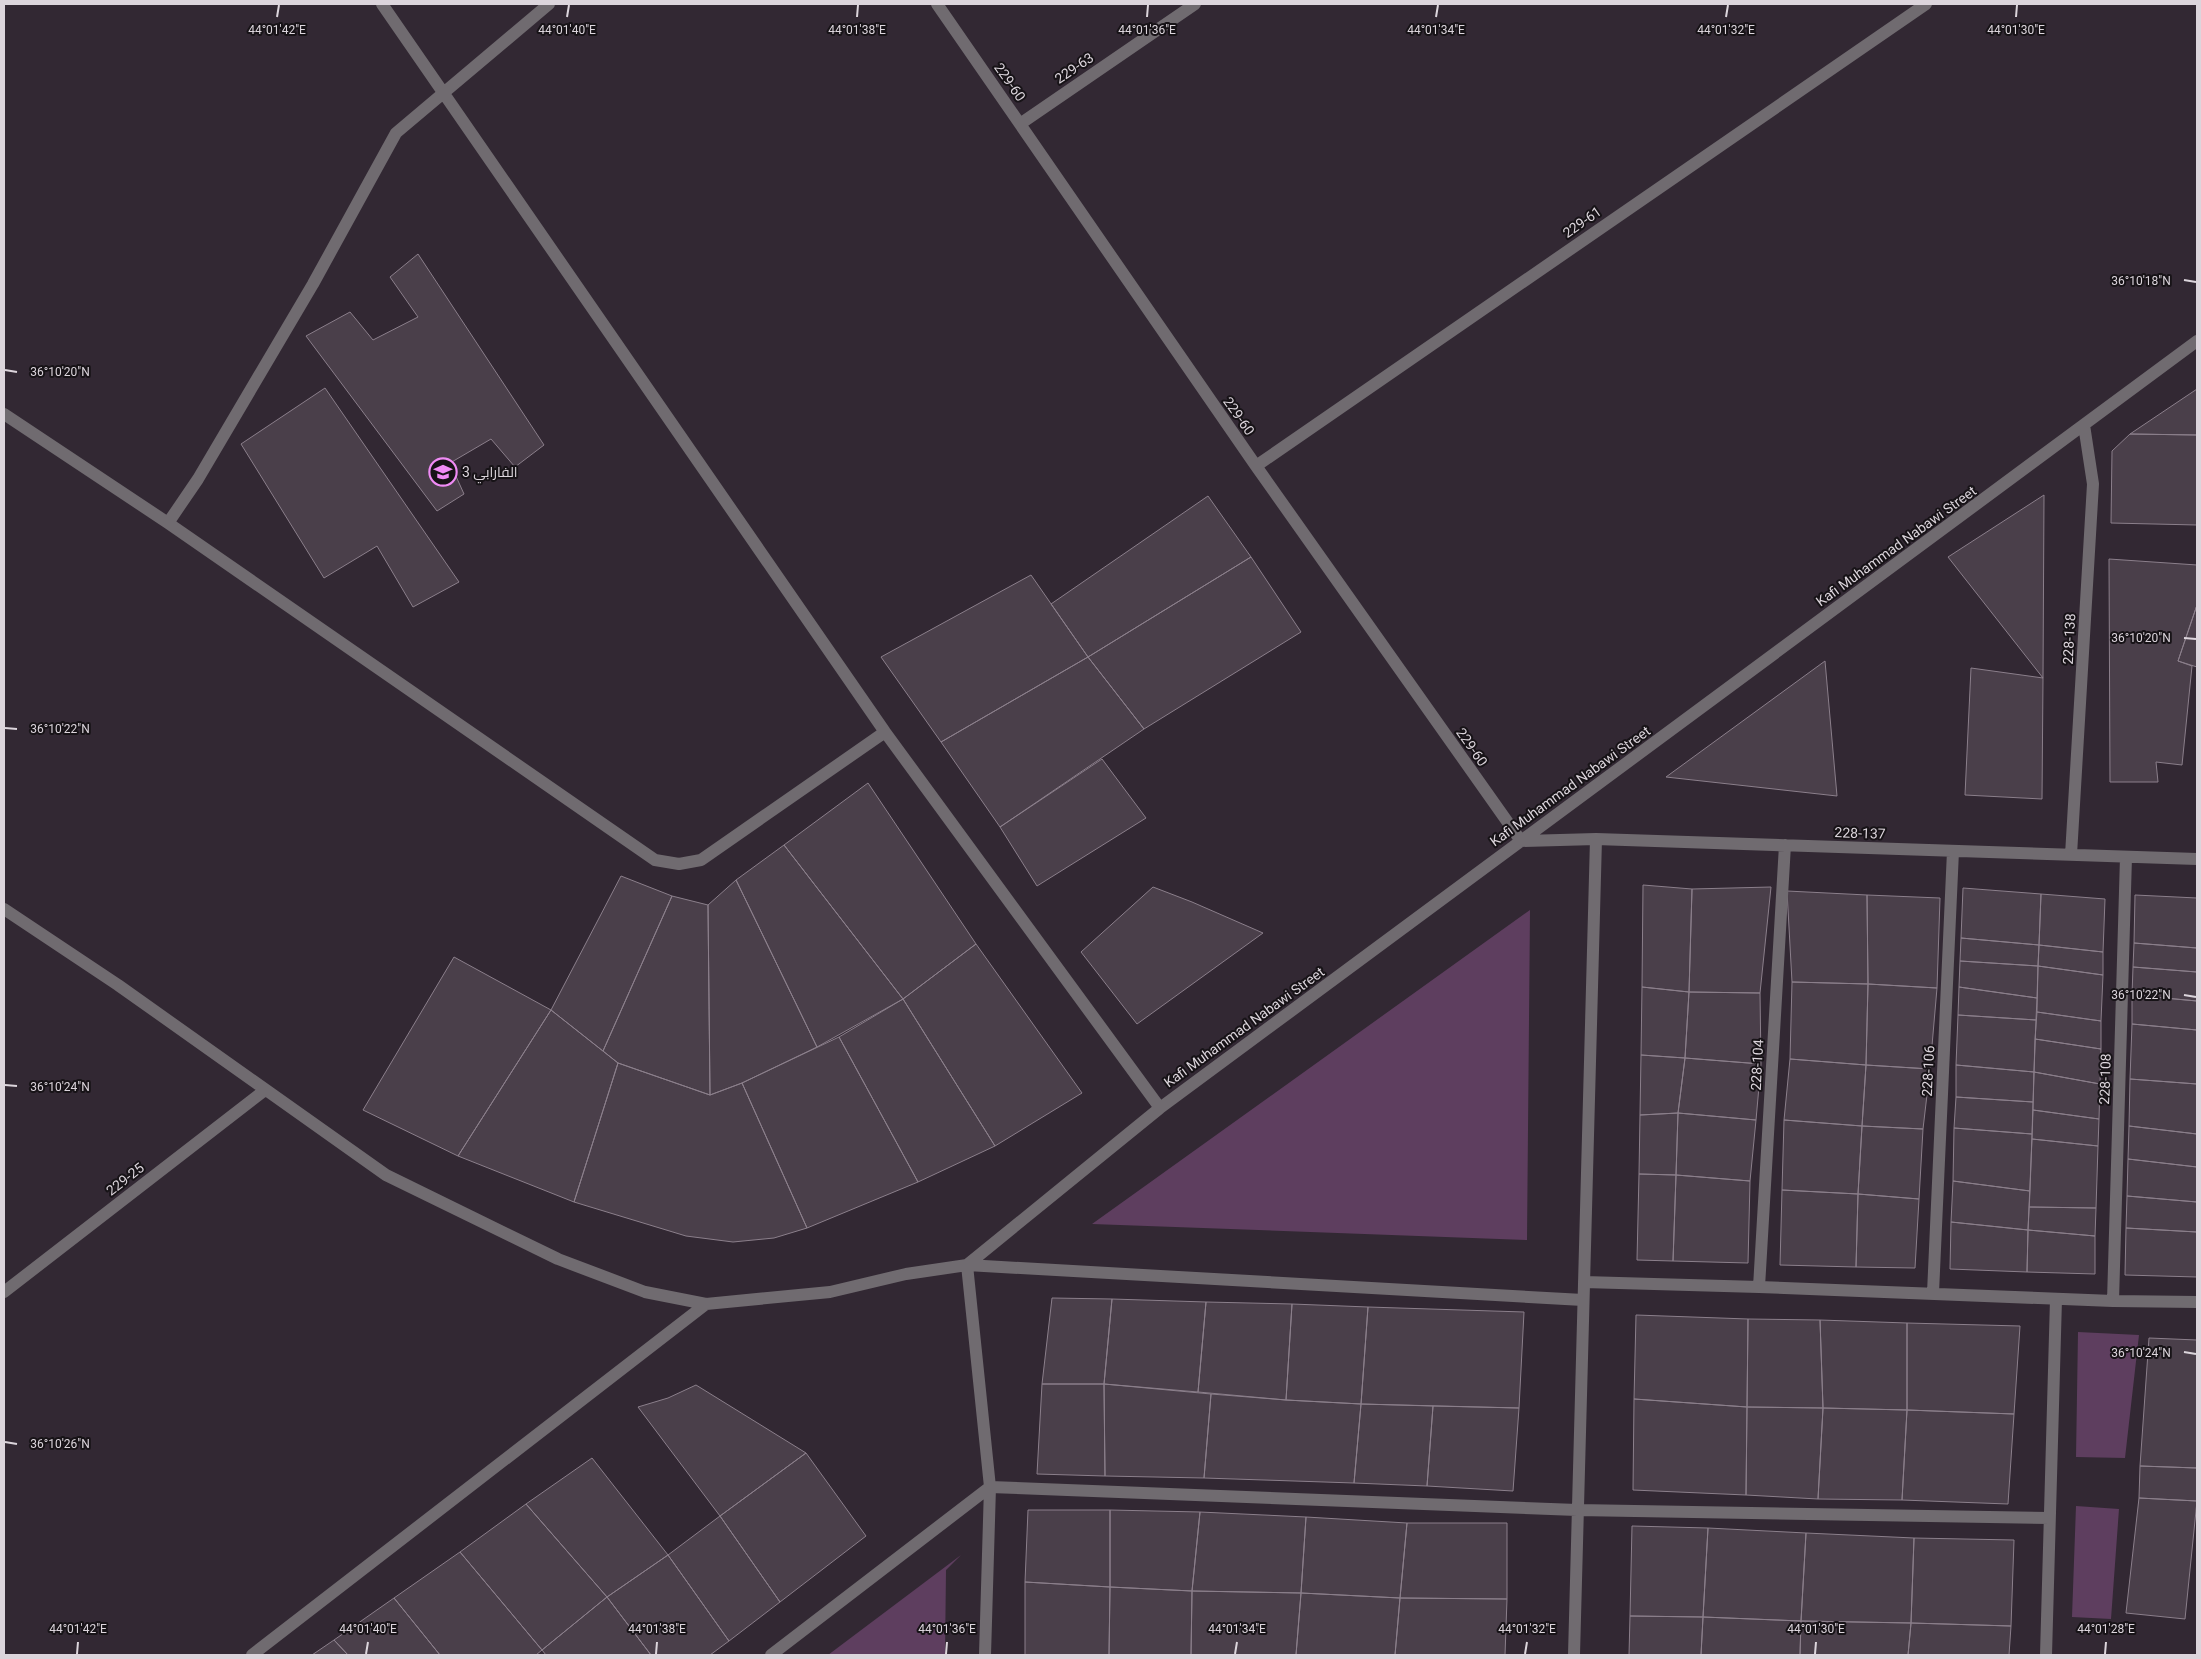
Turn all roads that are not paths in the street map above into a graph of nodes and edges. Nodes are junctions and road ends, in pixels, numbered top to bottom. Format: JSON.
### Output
{"nodes":[{"id":1,"x":382,"y":4,"type":"edge"},
{"id":2,"x":549,"y":4,"type":"edge"},
{"id":3,"x":938,"y":4,"type":"edge"},
{"id":4,"x":1195,"y":4,"type":"edge"},
{"id":5,"x":1926,"y":4,"type":"edge"},
{"id":6,"x":443,"y":92,"type":"junction"},
{"id":7,"x":1020,"y":124,"type":"junction"},
{"id":8,"x":2197,"y":341,"type":"edge"},
{"id":9,"x":4,"y":414,"type":"edge"},
{"id":10,"x":2084,"y":425,"type":"junction"},
{"id":11,"x":1256,"y":466,"type":"junction"},
{"id":12,"x":168,"y":523,"type":"junction"},
{"id":13,"x":885,"y":732,"type":"junction"},
{"id":14,"x":1596,"y":840,"type":"junction"},
{"id":15,"x":1521,"y":841,"type":"junction"},
{"id":16,"x":1785,"y":845,"type":"junction"},
{"id":17,"x":1952,"y":851,"type":"junction"},
{"id":18,"x":2072,"y":855,"type":"junction"},
{"id":19,"x":2126,"y":857,"type":"junction"},
{"id":20,"x":2197,"y":859,"type":"edge"},
{"id":21,"x":4,"y":909,"type":"edge"},
{"id":22,"x":265,"y":1090,"type":"junction"},
{"id":23,"x":1160,"y":1108,"type":"junction"},
{"id":24,"x":967,"y":1265,"type":"junction"},
{"id":25,"x":1584,"y":1282,"type":"junction"},
{"id":26,"x":1759,"y":1287,"type":"junction"},
{"id":27,"x":4,"y":1292,"type":"edge"},
{"id":28,"x":1933,"y":1293,"type":"junction"},
{"id":29,"x":2056,"y":1299,"type":"junction"},
{"id":30,"x":1583,"y":1300,"type":"junction"},
{"id":31,"x":2113,"y":1301,"type":"junction"},
{"id":32,"x":2197,"y":1302,"type":"edge"},
{"id":33,"x":706,"y":1304,"type":"junction"},
{"id":34,"x":990,"y":1487,"type":"junction"},
{"id":35,"x":1578,"y":1510,"type":"junction"},
{"id":36,"x":2049,"y":1518,"type":"junction"},
{"id":37,"x":252,"y":1655,"type":"edge"},
{"id":38,"x":771,"y":1655,"type":"edge"},
{"id":39,"x":985,"y":1655,"type":"edge"},
{"id":40,"x":1574,"y":1655,"type":"edge"},
{"id":41,"x":2046,"y":1655,"type":"edge"}],
"edges":[{"from":1,"to":6,"type":"street"},
{"from":2,"to":6,"type":"street"},
{"from":3,"to":7,"type":"street","name":"229-60"},
{"from":4,"to":7,"type":"street","name":"229-63"},
{"from":5,"to":11,"type":"street","name":"229-61"},
{"from":6,"to":12,"type":"street"},
{"from":6,"to":13,"type":"street"},
{"from":7,"to":11,"type":"street","name":"229-60"},
{"from":8,"to":10,"type":"street","name":"Kafi Muhammad Nabawi Street"},
{"from":9,"to":12,"type":"street"},
{"from":10,"to":15,"type":"street","name":"Kafi Muhammad Nabawi Street"},
{"from":10,"to":18,"type":"street","name":"228-138"},
{"from":11,"to":15,"type":"street","name":"229-60"},
{"from":12,"to":13,"type":"street"},
{"from":13,"to":23,"type":"street"},
{"from":14,"to":15,"type":"street","name":"228-137"},
{"from":14,"to":16,"type":"street","name":"228-137"},
{"from":14,"to":25,"type":"street"},
{"from":15,"to":23,"type":"street","name":"Kafi Muhammad Nabawi Street"},
{"from":16,"to":17,"type":"street","name":"228-137"},
{"from":16,"to":26,"type":"street","name":"228-104"},
{"from":17,"to":18,"type":"street","name":"228-137"},
{"from":17,"to":28,"type":"street","name":"228-106"},
{"from":18,"to":19,"type":"street","name":"228-137"},
{"from":19,"to":20,"type":"street","name":"228-137"},
{"from":19,"to":31,"type":"street","name":"228-108"},
{"from":21,"to":22,"type":"street"},
{"from":22,"to":27,"type":"street","name":"229-25"},
{"from":22,"to":33,"type":"street"},
{"from":23,"to":24,"type":"street","name":"Kafi Muhammad Nabawi Street"},
{"from":24,"to":30,"type":"street"},
{"from":24,"to":33,"type":"street"},
{"from":24,"to":34,"type":"street"},
{"from":25,"to":26,"type":"street"},
{"from":25,"to":30,"type":"street"},
{"from":26,"to":28,"type":"street"},
{"from":28,"to":29,"type":"street"},
{"from":29,"to":31,"type":"street"},
{"from":29,"to":36,"type":"street"},
{"from":30,"to":35,"type":"street"},
{"from":31,"to":32,"type":"street"},
{"from":33,"to":37,"type":"street"},
{"from":34,"to":35,"type":"street"},
{"from":34,"to":38,"type":"street"},
{"from":34,"to":39,"type":"street"},
{"from":35,"to":36,"type":"street"},
{"from":35,"to":40,"type":"street"},
{"from":36,"to":41,"type":"street"}]}
